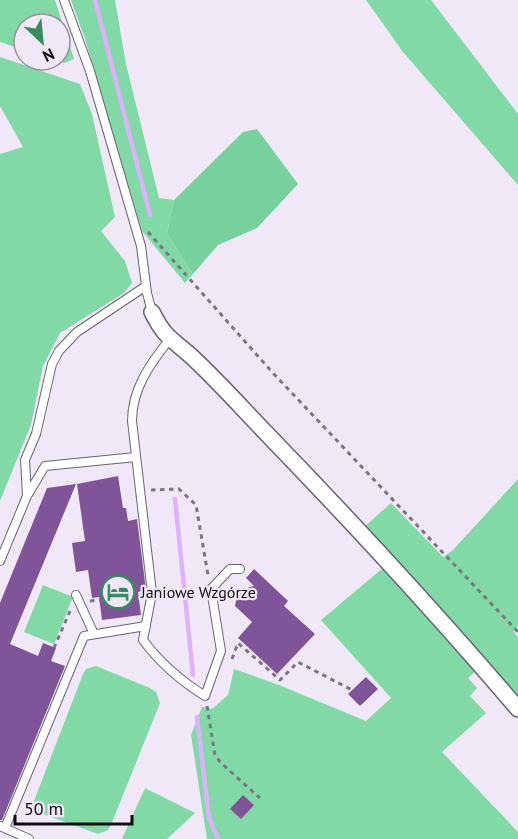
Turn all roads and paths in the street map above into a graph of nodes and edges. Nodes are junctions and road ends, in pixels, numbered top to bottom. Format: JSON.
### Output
{"nodes":[{"id":1,"x":64,"y":0,"type":"edge"},
{"id":2,"x":134,"y":222,"type":"junction"},
{"id":3,"x":146,"y":286,"type":"junction"},
{"id":4,"x":152,"y":312,"type":"joint"},
{"id":5,"x":169,"y":340,"type":"junction"},
{"id":6,"x":136,"y":457,"type":"junction"},
{"id":7,"x":140,"y":491,"type":"junction"},
{"id":8,"x":27,"y":496,"type":"junction"},
{"id":9,"x":0,"y":561,"type":"edge"},
{"id":10,"x":240,"y":569,"type":"dead end"},
{"id":11,"x":211,"y":590,"type":"junction"},
{"id":12,"x":76,"y":595,"type":"dead end"},
{"id":13,"x":146,"y":626,"type":"junction"},
{"id":14,"x":518,"y":632,"type":"edge"},
{"id":15,"x":94,"y":634,"type":"junction"},
{"id":16,"x":289,"y":662,"type":"dead end"},
{"id":17,"x":231,"y":663,"type":"dead end"},
{"id":18,"x":293,"y":667,"type":"junction"},
{"id":19,"x":352,"y":690,"type":"dead end"},
{"id":20,"x":205,"y":696,"type":"junction"},
{"id":21,"x":518,"y":709,"type":"edge"},
{"id":22,"x":260,"y":798,"type":"dead end"},
{"id":23,"x":3,"y":827,"type":"edge"},
{"id":24,"x":29,"y":839,"type":"edge"}],
"edges":[{"from":1,"to":2,"type":"lane"},
{"from":2,"to":3,"type":"lane"},
{"from":2,"to":14,"type":"path"},
{"from":3,"to":4,"type":"lane"},
{"from":3,"to":8,"type":"lane"},
{"from":4,"to":5,"type":"street"},
{"from":5,"to":6,"type":"lane"},
{"from":5,"to":21,"type":"street"},
{"from":6,"to":7,"type":"lane"},
{"from":6,"to":8,"type":"lane"},
{"from":7,"to":11,"type":"path"},
{"from":7,"to":13,"type":"lane"},
{"from":8,"to":9,"type":"lane"},
{"from":10,"to":11,"type":"lane"},
{"from":11,"to":20,"type":"lane"},
{"from":12,"to":15,"type":"lane"},
{"from":13,"to":15,"type":"lane"},
{"from":13,"to":20,"type":"lane"},
{"from":15,"to":23,"type":"lane"},
{"from":16,"to":18,"type":"path"},
{"from":17,"to":18,"type":"path"},
{"from":18,"to":19,"type":"path"},
{"from":20,"to":22,"type":"path"},
{"from":23,"to":24,"type":"lane"}]}
